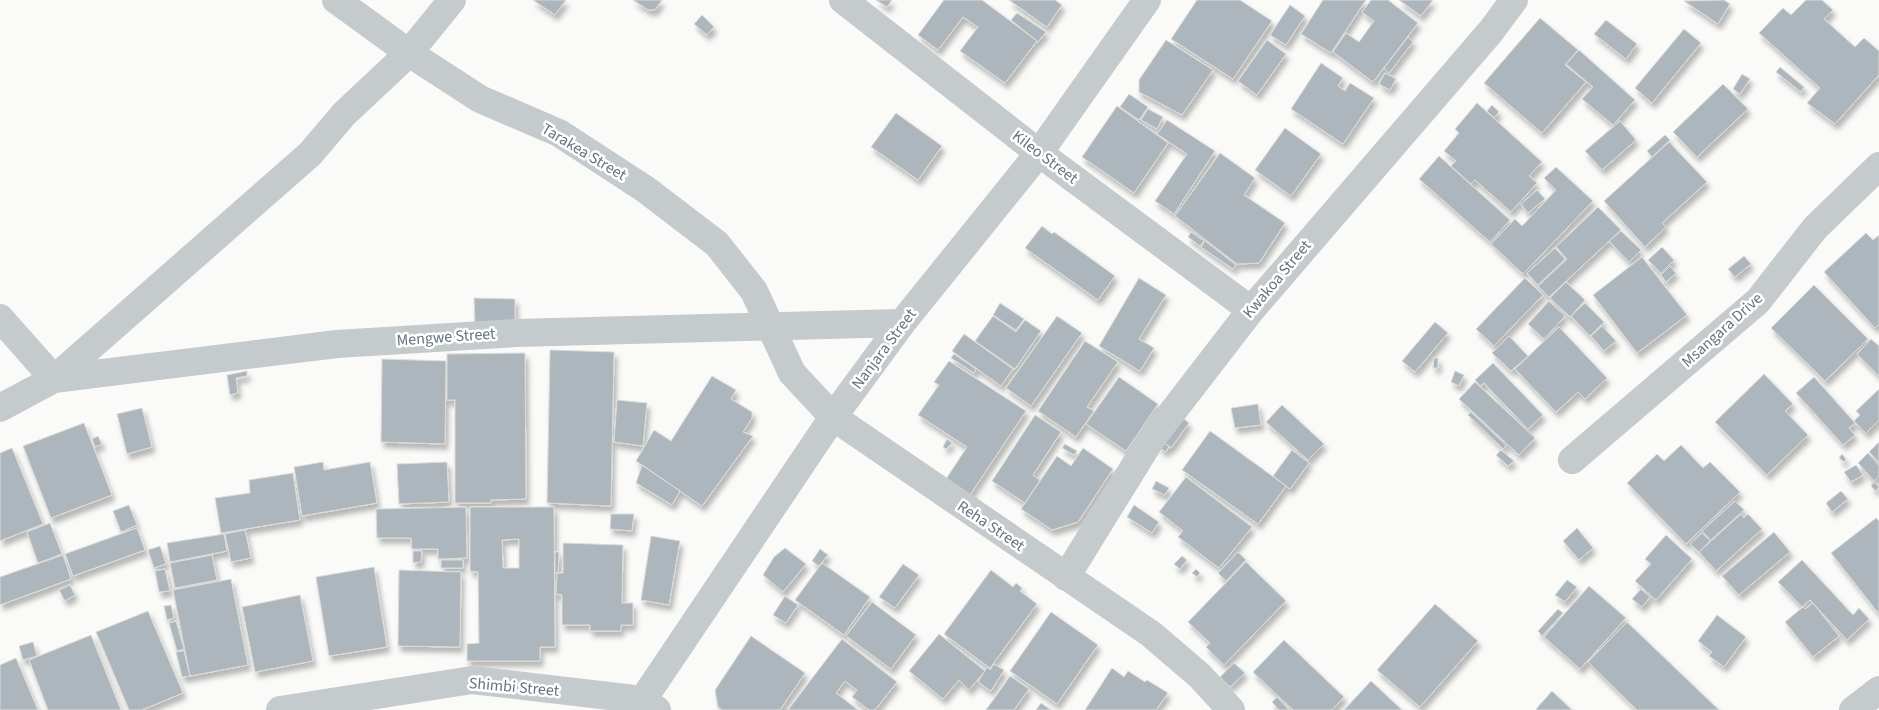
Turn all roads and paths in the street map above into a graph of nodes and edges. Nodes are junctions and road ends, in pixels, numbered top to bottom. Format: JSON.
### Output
{"nodes":[{"id":1,"x":336,"y":0,"type":"edge"},
{"id":2,"x":452,"y":0,"type":"edge"},
{"id":3,"x":843,"y":0,"type":"edge"},
{"id":4,"x":1147,"y":0,"type":"edge"},
{"id":5,"x":1514,"y":0,"type":"edge"},
{"id":6,"x":409,"y":53,"type":"junction"},
{"id":7,"x":1039,"y":153,"type":"junction"},
{"id":8,"x":1879,"y":166,"type":"edge"},
{"id":9,"x":1250,"y":310,"type":"junction"},
{"id":10,"x":0,"y":318,"type":"edge"},
{"id":11,"x":902,"y":323,"type":"junction"},
{"id":12,"x":771,"y":326,"type":"junction"},
{"id":13,"x":54,"y":380,"type":"junction"},
{"id":14,"x":0,"y":408,"type":"edge"},
{"id":15,"x":833,"y":417,"type":"junction"},
{"id":16,"x":1572,"y":460,"type":"dead end"},
{"id":17,"x":1066,"y":577,"type":"junction"},
{"id":18,"x":1879,"y":690,"type":"edge"},
{"id":19,"x":646,"y":707,"type":"edge"},
{"id":20,"x":280,"y":710,"type":"edge"},
{"id":21,"x":1231,"y":710,"type":"edge"},
{"id":22,"x":1853,"y":710,"type":"edge"}],
"edges":[{"from":1,"to":6,"type":"street","name":"Tarakea Street"},
{"from":2,"to":6,"type":"street"},
{"from":3,"to":7,"type":"street","name":"Kileo Street"},
{"from":4,"to":7,"type":"street","name":"Nanjara Street"},
{"from":5,"to":9,"type":"street","name":"Kwakoa Street"},
{"from":6,"to":12,"type":"street","name":"Tarakea Street"},
{"from":6,"to":13,"type":"street"},
{"from":7,"to":9,"type":"street","name":"Kileo Street"},
{"from":7,"to":11,"type":"street","name":"Nanjara Street"},
{"from":8,"to":16,"type":"street","name":"Msangara Drive"},
{"from":9,"to":17,"type":"street","name":"Kwakoa Street"},
{"from":10,"to":13,"type":"street"},
{"from":11,"to":12,"type":"street","name":"Mengwe Street"},
{"from":11,"to":15,"type":"street","name":"Nanjara Street"},
{"from":12,"to":13,"type":"street","name":"Mengwe Street"},
{"from":12,"to":15,"type":"street","name":"Reha Street"},
{"from":13,"to":14,"type":"street","name":"Mengwe Street"},
{"from":15,"to":17,"type":"street","name":"Reha Street"},
{"from":15,"to":19,"type":"street","name":"Nanjara Street"},
{"from":17,"to":21,"type":"street","name":"Reha Street"},
{"from":18,"to":22,"type":"street"},
{"from":19,"to":20,"type":"street","name":"Shimbi Street"}]}
